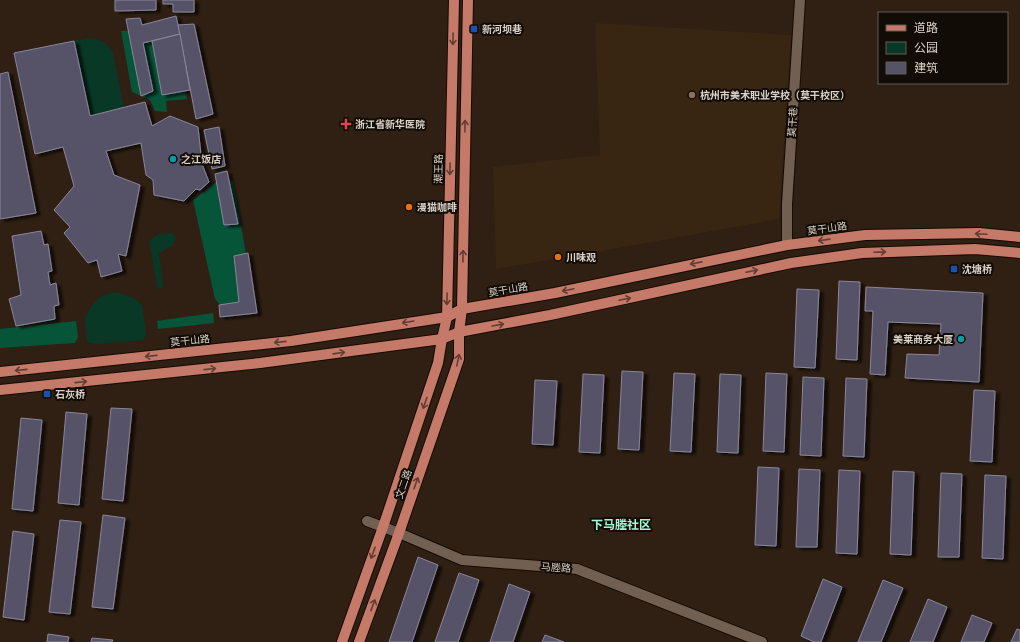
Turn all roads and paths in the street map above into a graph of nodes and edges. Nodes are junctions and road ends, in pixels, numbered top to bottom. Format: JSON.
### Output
{"nodes":[{"id":1,"x":454,"y":0,"type":"edge"},
{"id":2,"x":468,"y":0,"type":"edge"},
{"id":3,"x":800,"y":0,"type":"edge"},
{"id":4,"x":1020,"y":237,"type":"edge"},
{"id":5,"x":787,"y":245,"type":"junction"},
{"id":6,"x":1020,"y":253,"type":"edge"},
{"id":7,"x":462,"y":309,"type":"junction"},
{"id":8,"x":447,"y":317,"type":"junction"},
{"id":9,"x":459,"y":332,"type":"junction"},
{"id":10,"x":442,"y":339,"type":"junction"},
{"id":11,"x":0,"y":372,"type":"edge"},
{"id":12,"x":0,"y":390,"type":"edge"},
{"id":13,"x":367,"y":521,"type":"dead end"},
{"id":14,"x":383,"y":527,"type":"junction"},
{"id":15,"x":399,"y":533,"type":"junction"},
{"id":16,"x":342,"y":642,"type":"edge"},
{"id":17,"x":359,"y":642,"type":"edge"},
{"id":18,"x":762,"y":642,"type":"edge"}],
"edges":[{"from":1,"to":8,"type":"main road","name":"潮王路","one_way":true},
{"from":7,"to":2,"type":"main road","one_way":true},
{"from":3,"to":5,"type":"street","name":"莫干巷"},
{"from":4,"to":5,"type":"main road","name":"莫干山路","one_way":true},
{"from":5,"to":7,"type":"main road","name":"莫干山路","one_way":true},
{"from":9,"to":6,"type":"main road","one_way":true},
{"from":7,"to":8,"type":"main road","name":"莫干山路"},
{"from":7,"to":9,"type":"main road"},
{"from":8,"to":10,"type":"main road","name":"潮王路"},
{"from":8,"to":11,"type":"main road","name":"莫干山路","one_way":true},
{"from":9,"to":10,"type":"main road"},
{"from":15,"to":9,"type":"main road","name":"文二路","one_way":true},
{"from":12,"to":10,"type":"main road","one_way":true},
{"from":10,"to":14,"type":"main road","name":"文二路","one_way":true},
{"from":13,"to":14,"type":"street","name":"马塍路"},
{"from":14,"to":15,"type":"street","name":"马塍路"},
{"from":14,"to":16,"type":"main road","name":"文二路","one_way":true},
{"from":17,"to":15,"type":"main road","name":"文二路","one_way":true},
{"from":15,"to":18,"type":"street","name":"马塍路"}]}
